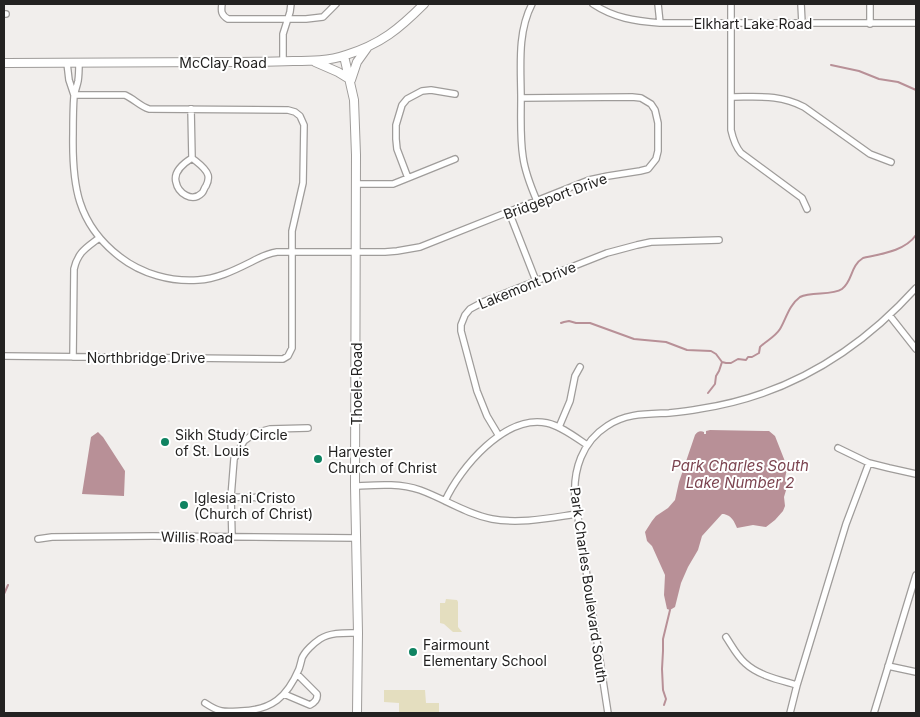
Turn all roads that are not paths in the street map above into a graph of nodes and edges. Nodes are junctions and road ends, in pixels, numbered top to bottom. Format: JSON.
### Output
{"nodes":[{"id":1,"x":222,"y":4,"type":"edge"},
{"id":2,"x":291,"y":4,"type":"edge"},
{"id":3,"x":336,"y":4,"type":"edge"},
{"id":4,"x":424,"y":4,"type":"edge"},
{"id":5,"x":532,"y":4,"type":"edge"},
{"id":6,"x":593,"y":4,"type":"edge"},
{"id":7,"x":658,"y":4,"type":"edge"},
{"id":8,"x":731,"y":4,"type":"edge"},
{"id":9,"x":801,"y":4,"type":"edge"},
{"id":10,"x":870,"y":4,"type":"edge"},
{"id":11,"x":288,"y":18,"type":"junction"},
{"id":12,"x":660,"y":23,"type":"junction"},
{"id":13,"x":731,"y":23,"type":"junction"},
{"id":14,"x":802,"y":23,"type":"junction"},
{"id":15,"x":916,"y":23,"type":"edge"},
{"id":16,"x":870,"y":24,"type":"junction"},
{"id":17,"x":366,"y":48,"type":"junction"},
{"id":18,"x":344,"y":56,"type":"junction"},
{"id":19,"x":313,"y":61,"type":"junction"},
{"id":20,"x":67,"y":62,"type":"junction"},
{"id":21,"x":79,"y":62,"type":"junction"},
{"id":22,"x":283,"y":62,"type":"junction"},
{"id":23,"x":4,"y":63,"type":"edge"},
{"id":24,"x":351,"y":80,"type":"junction"},
{"id":25,"x":454,"y":94,"type":"dead end"},
{"id":26,"x":74,"y":95,"type":"junction"},
{"id":27,"x":731,"y":97,"type":"junction"},
{"id":28,"x":521,"y":98,"type":"junction"},
{"id":29,"x":191,"y":109,"type":"junction"},
{"id":30,"x":192,"y":158,"type":"junction"},
{"id":31,"x":454,"y":159,"type":"dead end"},
{"id":32,"x":891,"y":162,"type":"dead end"},
{"id":33,"x":408,"y":178,"type":"junction"},
{"id":34,"x":356,"y":184,"type":"junction"},
{"id":35,"x":537,"y":201,"type":"junction"},
{"id":36,"x":808,"y":209,"type":"dead end"},
{"id":37,"x":509,"y":212,"type":"junction"},
{"id":38,"x":99,"y":238,"type":"junction"},
{"id":39,"x":719,"y":240,"type":"dead end"},
{"id":40,"x":356,"y":252,"type":"junction"},
{"id":41,"x":292,"y":253,"type":"junction"},
{"id":42,"x":536,"y":281,"type":"junction"},
{"id":43,"x":916,"y":288,"type":"edge"},
{"id":44,"x":890,"y":316,"type":"junction"},
{"id":45,"x":916,"y":348,"type":"edge"},
{"id":46,"x":4,"y":356,"type":"edge"},
{"id":47,"x":73,"y":357,"type":"junction"},
{"id":48,"x":580,"y":367,"type":"dead end"},
{"id":49,"x":559,"y":427,"type":"junction"},
{"id":50,"x":308,"y":428,"type":"dead end"},
{"id":51,"x":237,"y":432,"type":"dead end"},
{"id":52,"x":499,"y":436,"type":"junction"},
{"id":53,"x":244,"y":441,"type":"junction"},
{"id":54,"x":587,"y":445,"type":"junction"},
{"id":55,"x":838,"y":448,"type":"dead end"},
{"id":56,"x":869,"y":463,"type":"junction"},
{"id":57,"x":916,"y":474,"type":"edge"},
{"id":58,"x":355,"y":486,"type":"junction"},
{"id":59,"x":231,"y":496,"type":"junction"},
{"id":60,"x":274,"y":498,"type":"dead end"},
{"id":61,"x":445,"y":501,"type":"junction"},
{"id":62,"x":577,"y":514,"type":"junction"},
{"id":63,"x":232,"y":537,"type":"junction"},
{"id":64,"x":356,"y":538,"type":"junction"},
{"id":65,"x":38,"y":539,"type":"dead end"},
{"id":66,"x":916,"y":575,"type":"edge"},
{"id":67,"x":358,"y":633,"type":"junction"},
{"id":68,"x":726,"y":637,"type":"dead end"},
{"id":69,"x":888,"y":666,"type":"junction"},
{"id":70,"x":916,"y":672,"type":"edge"},
{"id":71,"x":297,"y":674,"type":"junction"},
{"id":72,"x":797,"y":685,"type":"junction"},
{"id":73,"x":284,"y":694,"type":"junction"},
{"id":74,"x":205,"y":703,"type":"dead end"},
{"id":75,"x":357,"y":713,"type":"edge"},
{"id":76,"x":608,"y":713,"type":"edge"},
{"id":77,"x":790,"y":713,"type":"edge"},
{"id":78,"x":874,"y":713,"type":"edge"}],
"edges":[{"from":1,"to":11,"type":"street"},
{"from":2,"to":11,"type":"street"},
{"from":3,"to":11,"type":"street"},
{"from":4,"to":17,"type":"main road","name":"McClay Road"},
{"from":5,"to":28,"type":"street"},
{"from":6,"to":12,"type":"street","name":"Elkhart Lake Road"},
{"from":7,"to":12,"type":"street"},
{"from":8,"to":13,"type":"street"},
{"from":9,"to":14,"type":"street"},
{"from":10,"to":16,"type":"street"},
{"from":11,"to":22,"type":"street"},
{"from":12,"to":13,"type":"street","name":"Elkhart Lake Road"},
{"from":13,"to":14,"type":"street","name":"Elkhart Lake Road"},
{"from":13,"to":27,"type":"street"},
{"from":14,"to":16,"type":"street","name":"Elkhart Lake Road"},
{"from":15,"to":16,"type":"street","name":"Elkhart Lake Road"},
{"from":17,"to":18,"type":"main road","name":"McClay Road"},
{"from":17,"to":24,"type":"main road"},
{"from":18,"to":19,"type":"main road","name":"McClay Road"},
{"from":18,"to":24,"type":"main road","name":"Thoele Road"},
{"from":19,"to":22,"type":"main road","name":"McClay Road"},
{"from":19,"to":24,"type":"main road"},
{"from":20,"to":21,"type":"main road","name":"McClay Road"},
{"from":20,"to":23,"type":"main road","name":"McClay Road"},
{"from":20,"to":26,"type":"street"},
{"from":21,"to":22,"type":"main road","name":"McClay Road"},
{"from":21,"to":26,"type":"street"},
{"from":24,"to":34,"type":"main road","name":"Thoele Road"},
{"from":25,"to":33,"type":"street"},
{"from":26,"to":29,"type":"street"},
{"from":26,"to":38,"type":"street","name":"Bridgeport Drive"},
{"from":27,"to":32,"type":"street"},
{"from":27,"to":36,"type":"street"},
{"from":28,"to":35,"type":"street"},
{"from":28,"to":35,"type":"street","name":"Bridgeport Drive"},
{"from":29,"to":30,"type":"street"},
{"from":29,"to":41,"type":"street"},
{"from":30,"to":30,"type":"street"},
{"from":31,"to":33,"type":"street"},
{"from":33,"to":34,"type":"street"},
{"from":34,"to":40,"type":"main road","name":"Thoele Road"},
{"from":35,"to":37,"type":"street","name":"Bridgeport Drive"},
{"from":37,"to":40,"type":"street","name":"Bridgeport Drive"},
{"from":37,"to":42,"type":"street"},
{"from":38,"to":41,"type":"street","name":"Bridgeport Drive"},
{"from":38,"to":47,"type":"street"},
{"from":39,"to":42,"type":"street","name":"Lakemont Drive"},
{"from":40,"to":41,"type":"street","name":"Bridgeport Drive"},
{"from":40,"to":58,"type":"main road","name":"Thoele Road"},
{"from":41,"to":47,"type":"street","name":"Northbridge Drive"},
{"from":42,"to":52,"type":"street","name":"Lakemont Drive"},
{"from":43,"to":44,"type":"street","name":"Park Charles Boulevard South"},
{"from":44,"to":45,"type":"street"},
{"from":44,"to":54,"type":"street","name":"Park Charles Boulevard South"},
{"from":46,"to":47,"type":"street","name":"Northbridge Drive"},
{"from":48,"to":49,"type":"street"},
{"from":49,"to":52,"type":"street"},
{"from":49,"to":54,"type":"street"},
{"from":50,"to":53,"type":"street"},
{"from":51,"to":53,"type":"street"},
{"from":52,"to":61,"type":"street"},
{"from":53,"to":59,"type":"street"},
{"from":54,"to":62,"type":"street","name":"Park Charles Boulevard South"},
{"from":55,"to":56,"type":"street"},
{"from":56,"to":57,"type":"street"},
{"from":56,"to":72,"type":"street"},
{"from":58,"to":61,"type":"street"},
{"from":58,"to":64,"type":"main road","name":"Thoele Road"},
{"from":59,"to":60,"type":"street"},
{"from":59,"to":63,"type":"street"},
{"from":61,"to":62,"type":"street"},
{"from":62,"to":76,"type":"street","name":"Park Charles Boulevard South"},
{"from":63,"to":64,"type":"street","name":"Willis Road"},
{"from":63,"to":65,"type":"street","name":"Willis Road"},
{"from":64,"to":67,"type":"main road","name":"Thoele Road"},
{"from":66,"to":69,"type":"street"},
{"from":67,"to":71,"type":"street"},
{"from":67,"to":75,"type":"main road","name":"Thoele Road"},
{"from":68,"to":72,"type":"street"},
{"from":69,"to":70,"type":"street"},
{"from":69,"to":78,"type":"street"},
{"from":71,"to":73,"type":"street"},
{"from":71,"to":73,"type":"street"},
{"from":72,"to":77,"type":"street"},
{"from":73,"to":74,"type":"street"}]}
